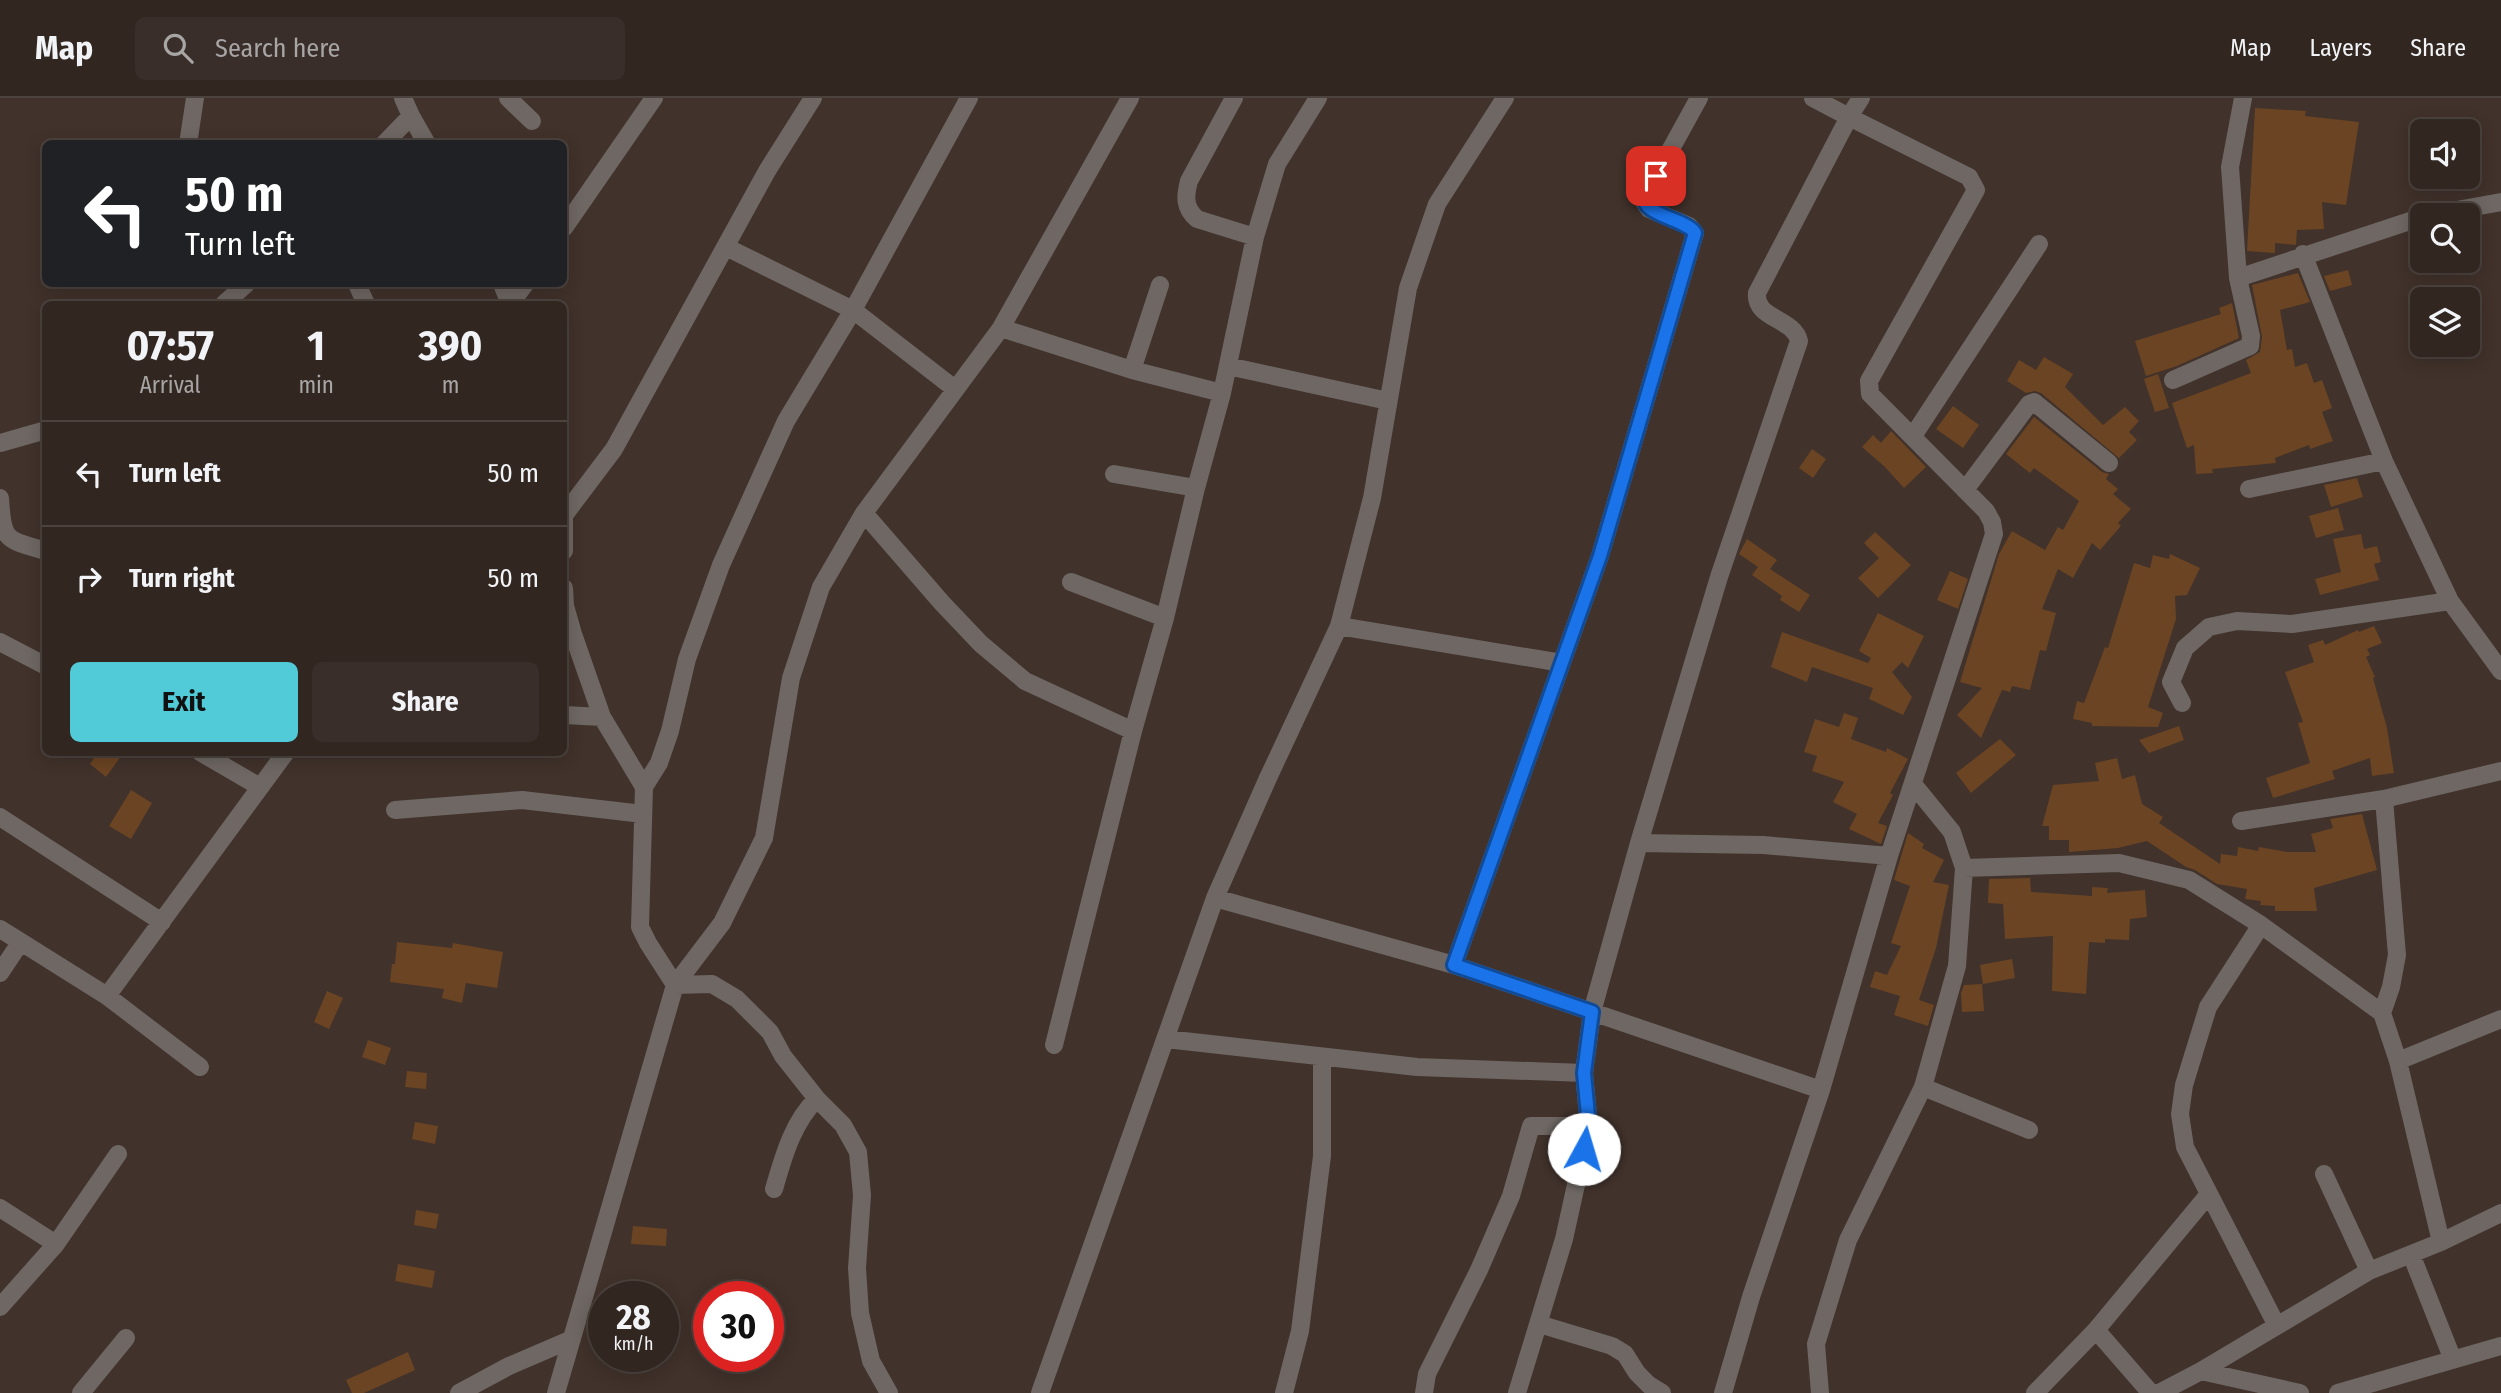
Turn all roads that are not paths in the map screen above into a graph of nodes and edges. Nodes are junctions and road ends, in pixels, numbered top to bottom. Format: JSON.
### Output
{"nodes":[{"id":1,"x":195,"y":98,"type":"edge"},
{"id":2,"x":403,"y":98,"type":"edge"},
{"id":3,"x":508,"y":98,"type":"edge"},
{"id":4,"x":654,"y":98,"type":"edge"},
{"id":5,"x":813,"y":98,"type":"edge"},
{"id":6,"x":969,"y":98,"type":"edge"},
{"id":7,"x":1130,"y":98,"type":"edge"},
{"id":8,"x":1234,"y":98,"type":"edge"},
{"id":9,"x":1318,"y":98,"type":"edge"},
{"id":10,"x":1505,"y":98,"type":"edge"},
{"id":11,"x":1699,"y":98,"type":"edge"},
{"id":12,"x":1813,"y":98,"type":"edge"},
{"id":13,"x":1861,"y":98,"type":"edge"},
{"id":14,"x":2243,"y":98,"type":"edge"},
{"id":15,"x":411,"y":116,"type":"junction"},
{"id":16,"x":1849,"y":117,"type":"junction"},
{"id":17,"x":532,"y":121,"type":"dead end"},
{"id":18,"x":189,"y":140,"type":"edge"},
{"id":19,"x":388,"y":140,"type":"edge"},
{"id":20,"x":425,"y":140,"type":"edge"},
{"id":21,"x":2501,"y":203,"type":"edge"},
{"id":22,"x":2480,"y":206,"type":"edge"},
{"id":23,"x":2410,"y":221,"type":"edge"},
{"id":24,"x":567,"y":224,"type":"edge"},
{"id":25,"x":1255,"y":237,"type":"junction"},
{"id":26,"x":2039,"y":244,"type":"dead end"},
{"id":27,"x":726,"y":247,"type":"junction"},
{"id":28,"x":2303,"y":254,"type":"junction"},
{"id":29,"x":2238,"y":278,"type":"junction"},
{"id":30,"x":1160,"y":285,"type":"dead end"},
{"id":31,"x":243,"y":287,"type":"edge"},
{"id":32,"x":227,"y":301,"type":"edge"},
{"id":33,"x":853,"y":310,"type":"junction"},
{"id":34,"x":1001,"y":328,"type":"junction"},
{"id":35,"x":1228,"y":366,"type":"junction"},
{"id":36,"x":1132,"y":370,"type":"junction"},
{"id":37,"x":2173,"y":380,"type":"dead end"},
{"id":38,"x":955,"y":389,"type":"junction"},
{"id":39,"x":1222,"y":393,"type":"junction"},
{"id":40,"x":1388,"y":401,"type":"junction"},
{"id":41,"x":42,"y":431,"type":"edge"},
{"id":42,"x":1913,"y":436,"type":"junction"},
{"id":43,"x":0,"y":443,"type":"edge"},
{"id":44,"x":2384,"y":461,"type":"junction"},
{"id":45,"x":2109,"y":463,"type":"dead end"},
{"id":46,"x":1114,"y":474,"type":"dead end"},
{"id":47,"x":1196,"y":488,"type":"junction"},
{"id":48,"x":2249,"y":489,"type":"dead end"},
{"id":49,"x":1965,"y":490,"type":"junction"},
{"id":50,"x":0,"y":498,"type":"edge"},
{"id":51,"x":567,"y":506,"type":"edge"},
{"id":52,"x":864,"y":513,"type":"junction"},
{"id":53,"x":42,"y":550,"type":"edge"},
{"id":54,"x":1071,"y":582,"type":"dead end"},
{"id":55,"x":2450,"y":601,"type":"junction"},
{"id":56,"x":567,"y":613,"type":"edge"},
{"id":57,"x":1165,"y":618,"type":"junction"},
{"id":58,"x":1339,"y":626,"type":"junction"},
{"id":59,"x":0,"y":642,"type":"edge"},
{"id":60,"x":1562,"y":663,"type":"junction"},
{"id":61,"x":42,"y":664,"type":"edge"},
{"id":62,"x":2501,"y":671,"type":"edge"},
{"id":63,"x":2182,"y":703,"type":"dead end"},
{"id":64,"x":567,"y":715,"type":"edge"},
{"id":65,"x":602,"y":717,"type":"junction"},
{"id":66,"x":1133,"y":731,"type":"junction"},
{"id":67,"x":207,"y":756,"type":"edge"},
{"id":68,"x":283,"y":756,"type":"edge"},
{"id":69,"x":2501,"y":771,"type":"edge"},
{"id":70,"x":1913,"y":784,"type":"junction"},
{"id":71,"x":260,"y":786,"type":"junction"},
{"id":72,"x":644,"y":787,"type":"junction"},
{"id":73,"x":2384,"y":799,"type":"junction"},
{"id":74,"x":396,"y":810,"type":"dead end"},
{"id":75,"x":643,"y":814,"type":"junction"},
{"id":76,"x":0,"y":817,"type":"edge"},
{"id":77,"x":2241,"y":821,"type":"dead end"},
{"id":78,"x":1639,"y":843,"type":"junction"},
{"id":79,"x":1889,"y":856,"type":"junction"},
{"id":80,"x":1964,"y":868,"type":"junction"},
{"id":81,"x":1215,"y":898,"type":"junction"},
{"id":82,"x":162,"y":922,"type":"junction"},
{"id":83,"x":2261,"y":925,"type":"junction"},
{"id":84,"x":0,"y":929,"type":"edge"},
{"id":85,"x":20,"y":943,"type":"junction"},
{"id":86,"x":1454,"y":965,"type":"junction"},
{"id":87,"x":0,"y":973,"type":"edge"},
{"id":88,"x":675,"y":985,"type":"junction"},
{"id":89,"x":107,"y":996,"type":"junction"},
{"id":90,"x":1592,"y":1012,"type":"junction"},
{"id":91,"x":2382,"y":1013,"type":"junction"},
{"id":92,"x":2501,"y":1018,"type":"edge"},
{"id":93,"x":1166,"y":1039,"type":"junction"},
{"id":94,"x":1055,"y":1045,"type":"dead end"},
{"id":95,"x":1322,"y":1058,"type":"junction"},
{"id":96,"x":2398,"y":1061,"type":"junction"},
{"id":97,"x":200,"y":1067,"type":"dead end"},
{"id":98,"x":1584,"y":1073,"type":"junction"},
{"id":99,"x":1923,"y":1087,"type":"junction"},
{"id":100,"x":1821,"y":1090,"type":"junction"},
{"id":101,"x":817,"y":1098,"type":"junction"},
{"id":102,"x":1589,"y":1126,"type":"junction"},
{"id":103,"x":2029,"y":1130,"type":"dead end"},
{"id":104,"x":118,"y":1154,"type":"dead end"},
{"id":105,"x":2324,"y":1174,"type":"dead end"},
{"id":106,"x":774,"y":1189,"type":"dead end"},
{"id":107,"x":2209,"y":1194,"type":"junction"},
{"id":108,"x":0,"y":1208,"type":"edge"},
{"id":109,"x":2501,"y":1213,"type":"edge"},
{"id":110,"x":2441,"y":1242,"type":"junction"},
{"id":111,"x":56,"y":1244,"type":"junction"},
{"id":112,"x":2411,"y":1254,"type":"junction"},
{"id":113,"x":2369,"y":1271,"type":"junction"},
{"id":114,"x":0,"y":1307,"type":"edge"},
{"id":115,"x":1539,"y":1324,"type":"junction"},
{"id":116,"x":2277,"y":1326,"type":"junction"},
{"id":117,"x":2096,"y":1330,"type":"junction"},
{"id":118,"x":126,"y":1338,"type":"dead end"},
{"id":119,"x":572,"y":1339,"type":"junction"},
{"id":120,"x":2501,"y":1346,"type":"edge"},
{"id":121,"x":2453,"y":1360,"type":"junction"},
{"id":122,"x":2201,"y":1371,"type":"junction"},
{"id":123,"x":81,"y":1393,"type":"edge"},
{"id":124,"x":459,"y":1393,"type":"edge"},
{"id":125,"x":556,"y":1393,"type":"edge"},
{"id":126,"x":889,"y":1393,"type":"edge"},
{"id":127,"x":1040,"y":1393,"type":"edge"},
{"id":128,"x":1284,"y":1393,"type":"edge"},
{"id":129,"x":1424,"y":1393,"type":"edge"},
{"id":130,"x":1517,"y":1393,"type":"edge"},
{"id":131,"x":1662,"y":1393,"type":"edge"},
{"id":132,"x":1723,"y":1393,"type":"edge"},
{"id":133,"x":1820,"y":1393,"type":"edge"},
{"id":134,"x":2035,"y":1393,"type":"edge"},
{"id":135,"x":2156,"y":1393,"type":"edge"},
{"id":136,"x":2300,"y":1393,"type":"edge"},
{"id":137,"x":2338,"y":1393,"type":"edge"}],
"edges":[{"from":1,"to":18,"type":"street"},
{"from":2,"to":15,"type":"street"},
{"from":3,"to":17,"type":"street"},
{"from":4,"to":24,"type":"street"},
{"from":5,"to":27,"type":"street"},
{"from":6,"to":33,"type":"street"},
{"from":7,"to":34,"type":"street"},
{"from":8,"to":25,"type":"street"},
{"from":9,"to":25,"type":"street"},
{"from":10,"to":40,"type":"street"},
{"from":11,"to":60,"type":"street"},
{"from":12,"to":16,"type":"street"},
{"from":13,"to":16,"type":"street"},
{"from":14,"to":29,"type":"street"},
{"from":15,"to":19,"type":"street"},
{"from":15,"to":20,"type":"street"},
{"from":16,"to":42,"type":"street"},
{"from":16,"to":78,"type":"street"},
{"from":21,"to":22,"type":"street"},
{"from":23,"to":28,"type":"street"},
{"from":25,"to":35,"type":"street"},
{"from":26,"to":42,"type":"street"},
{"from":27,"to":33,"type":"street"},
{"from":27,"to":51,"type":"street"},
{"from":28,"to":29,"type":"street"},
{"from":28,"to":44,"type":"street"},
{"from":29,"to":37,"type":"street"},
{"from":30,"to":36,"type":"street"},
{"from":31,"to":32,"type":"street"},
{"from":33,"to":38,"type":"street"},
{"from":33,"to":72,"type":"street"},
{"from":34,"to":36,"type":"street"},
{"from":34,"to":38,"type":"street"},
{"from":35,"to":39,"type":"street"},
{"from":35,"to":40,"type":"street"},
{"from":36,"to":39,"type":"street"},
{"from":38,"to":52,"type":"street"},
{"from":39,"to":47,"type":"street"},
{"from":40,"to":58,"type":"street"},
{"from":41,"to":43,"type":"street"},
{"from":42,"to":49,"type":"street"},
{"from":44,"to":48,"type":"street"},
{"from":44,"to":55,"type":"street"},
{"from":45,"to":49,"type":"street"},
{"from":46,"to":47,"type":"street"},
{"from":47,"to":57,"type":"street"},
{"from":49,"to":70,"type":"street"},
{"from":50,"to":53,"type":"street"},
{"from":52,"to":66,"type":"street"},
{"from":52,"to":88,"type":"street"},
{"from":54,"to":57,"type":"street"},
{"from":55,"to":62,"type":"street"},
{"from":55,"to":63,"type":"street"},
{"from":56,"to":65,"type":"street"},
{"from":57,"to":66,"type":"street"},
{"from":58,"to":60,"type":"street"},
{"from":58,"to":81,"type":"street"},
{"from":59,"to":61,"type":"street"},
{"from":60,"to":86,"type":"street"},
{"from":64,"to":65,"type":"street"},
{"from":65,"to":72,"type":"street"},
{"from":66,"to":94,"type":"street"},
{"from":67,"to":71,"type":"street"},
{"from":68,"to":71,"type":"street"},
{"from":69,"to":73,"type":"street"},
{"from":70,"to":79,"type":"street"},
{"from":70,"to":80,"type":"street"},
{"from":71,"to":82,"type":"street"},
{"from":72,"to":75,"type":"street"},
{"from":73,"to":77,"type":"street"},
{"from":73,"to":91,"type":"street"},
{"from":74,"to":75,"type":"street"},
{"from":75,"to":88,"type":"street"},
{"from":76,"to":82,"type":"street"},
{"from":78,"to":79,"type":"street"},
{"from":78,"to":90,"type":"street"},
{"from":79,"to":100,"type":"street"},
{"from":80,"to":83,"type":"street"},
{"from":80,"to":99,"type":"street"},
{"from":81,"to":86,"type":"street"},
{"from":81,"to":93,"type":"street"},
{"from":82,"to":89,"type":"street"},
{"from":83,"to":91,"type":"street"},
{"from":83,"to":107,"type":"street"},
{"from":84,"to":85,"type":"street"},
{"from":85,"to":87,"type":"street"},
{"from":85,"to":89,"type":"street"},
{"from":86,"to":90,"type":"street"},
{"from":88,"to":101,"type":"street"},
{"from":88,"to":119,"type":"street"},
{"from":89,"to":97,"type":"street"},
{"from":90,"to":98,"type":"street"},
{"from":90,"to":100,"type":"street"},
{"from":91,"to":96,"type":"street"},
{"from":92,"to":96,"type":"street"},
{"from":93,"to":95,"type":"street"},
{"from":93,"to":127,"type":"street"},
{"from":95,"to":98,"type":"street"},
{"from":95,"to":128,"type":"street"},
{"from":96,"to":110,"type":"street"},
{"from":98,"to":102,"type":"street"},
{"from":99,"to":103,"type":"street"},
{"from":99,"to":133,"type":"street"},
{"from":100,"to":132,"type":"street"},
{"from":101,"to":106,"type":"street"},
{"from":101,"to":126,"type":"street"},
{"from":102,"to":115,"type":"street"},
{"from":102,"to":129,"type":"street"},
{"from":104,"to":111,"type":"street"},
{"from":105,"to":113,"type":"street"},
{"from":107,"to":116,"type":"street"},
{"from":107,"to":117,"type":"street"},
{"from":108,"to":111,"type":"street"},
{"from":109,"to":110,"type":"street"},
{"from":110,"to":112,"type":"street"},
{"from":111,"to":114,"type":"street"},
{"from":112,"to":113,"type":"street"},
{"from":112,"to":121,"type":"street"},
{"from":113,"to":116,"type":"street"},
{"from":115,"to":130,"type":"street"},
{"from":115,"to":131,"type":"street"},
{"from":116,"to":122,"type":"street"},
{"from":117,"to":134,"type":"street"},
{"from":117,"to":135,"type":"street"},
{"from":118,"to":123,"type":"street"},
{"from":119,"to":124,"type":"street"},
{"from":119,"to":125,"type":"street"},
{"from":120,"to":121,"type":"street"},
{"from":121,"to":137,"type":"street"},
{"from":122,"to":135,"type":"street"},
{"from":122,"to":136,"type":"street"}]}
